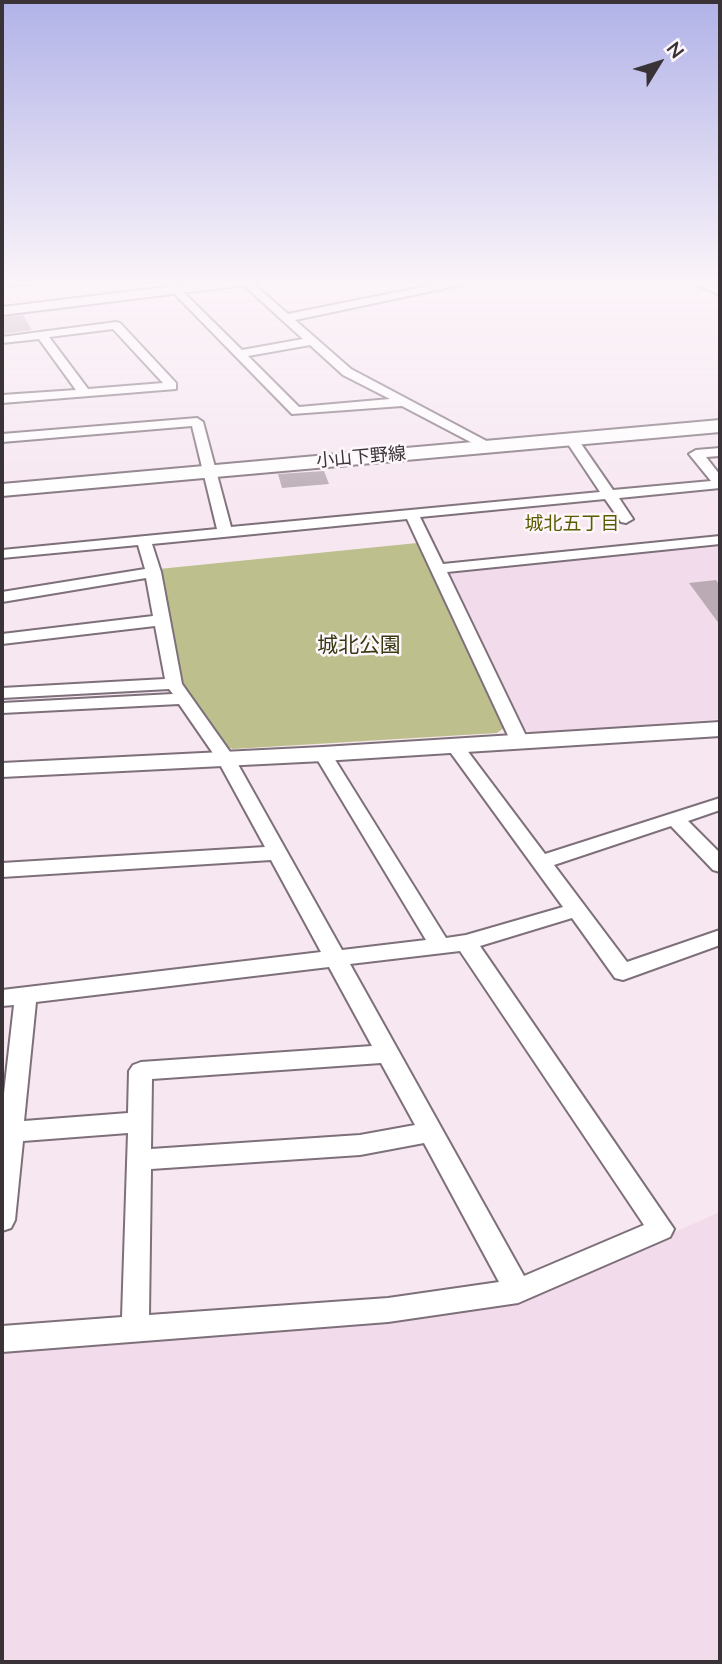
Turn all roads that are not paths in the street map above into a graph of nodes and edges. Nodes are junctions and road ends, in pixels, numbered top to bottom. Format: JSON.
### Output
{"nodes":[{"id":1,"x":59,"y":358,"type":"edge"},
{"id":2,"x":146,"y":358,"type":"edge"},
{"id":3,"x":244,"y":358,"type":"edge"},
{"id":4,"x":331,"y":358,"type":"edge"},
{"id":5,"x":84,"y":392,"type":"junction"},
{"id":6,"x":2,"y":399,"type":"edge"},
{"id":7,"x":403,"y":402,"type":"junction"},
{"id":8,"x":720,"y":426,"type":"edge"},
{"id":9,"x":2,"y":438,"type":"edge"},
{"id":10,"x":570,"y":438,"type":"junction"},
{"id":11,"x":487,"y":445,"type":"junction"},
{"id":12,"x":720,"y":452,"type":"edge"},
{"id":13,"x":211,"y":471,"type":"junction"},
{"id":14,"x":720,"y":484,"type":"edge"},
{"id":15,"x":2,"y":490,"type":"edge"},
{"id":16,"x":609,"y":495,"type":"junction"},
{"id":17,"x":412,"y":514,"type":"junction"},
{"id":18,"x":626,"y":519,"type":"dead end"},
{"id":19,"x":225,"y":533,"type":"junction"},
{"id":20,"x":720,"y":540,"type":"edge"},
{"id":21,"x":144,"y":541,"type":"junction"},
{"id":22,"x":2,"y":554,"type":"edge"},
{"id":23,"x":438,"y":569,"type":"junction"},
{"id":24,"x":153,"y":572,"type":"junction"},
{"id":25,"x":2,"y":597,"type":"edge"},
{"id":26,"x":162,"y":620,"type":"junction"},
{"id":27,"x":2,"y":639,"type":"edge"},
{"id":28,"x":179,"y":691,"type":"junction"},
{"id":29,"x":2,"y":693,"type":"edge"},
{"id":30,"x":2,"y":708,"type":"edge"},
{"id":31,"x":720,"y":729,"type":"edge"},
{"id":32,"x":520,"y":742,"type":"junction"},
{"id":33,"x":454,"y":745,"type":"junction"},
{"id":34,"x":323,"y":754,"type":"junction"},
{"id":35,"x":226,"y":759,"type":"junction"},
{"id":36,"x":2,"y":770,"type":"edge"},
{"id":37,"x":720,"y":804,"type":"edge"},
{"id":38,"x":675,"y":819,"type":"junction"},
{"id":39,"x":277,"y":853,"type":"junction"},
{"id":40,"x":541,"y":862,"type":"junction"},
{"id":41,"x":720,"y":865,"type":"edge"},
{"id":42,"x":2,"y":870,"type":"edge"},
{"id":43,"x":576,"y":910,"type":"junction"},
{"id":44,"x":720,"y":937,"type":"edge"},
{"id":45,"x":453,"y":944,"type":"junction"},
{"id":46,"x":334,"y":959,"type":"junction"},
{"id":47,"x":26,"y":995,"type":"junction"},
{"id":48,"x":2,"y":998,"type":"edge"},
{"id":49,"x":387,"y":1054,"type":"junction"},
{"id":50,"x":139,"y":1122,"type":"junction"},
{"id":51,"x":11,"y":1132,"type":"junction"},
{"id":52,"x":431,"y":1132,"type":"junction"},
{"id":53,"x":139,"y":1160,"type":"junction"},
{"id":54,"x":2,"y":1220,"type":"edge"},
{"id":55,"x":518,"y":1291,"type":"junction"},
{"id":56,"x":135,"y":1328,"type":"junction"},
{"id":57,"x":2,"y":1339,"type":"edge"}],
"edges":[{"from":1,"to":5,"type":"street"},
{"from":2,"to":5,"type":"street"},
{"from":3,"to":7,"type":"street"},
{"from":4,"to":7,"type":"street"},
{"from":5,"to":6,"type":"street"},
{"from":7,"to":11,"type":"street"},
{"from":8,"to":10,"type":"main road","name":"小山下野線"},
{"from":9,"to":13,"type":"street"},
{"from":10,"to":11,"type":"main road","name":"小山下野線"},
{"from":10,"to":16,"type":"street"},
{"from":11,"to":13,"type":"main road","name":"小山下野線"},
{"from":12,"to":14,"type":"street"},
{"from":13,"to":15,"type":"main road","name":"小山下野線"},
{"from":13,"to":19,"type":"street"},
{"from":14,"to":16,"type":"street"},
{"from":16,"to":17,"type":"street"},
{"from":16,"to":18,"type":"street"},
{"from":17,"to":19,"type":"street"},
{"from":17,"to":23,"type":"street"},
{"from":19,"to":21,"type":"street"},
{"from":20,"to":23,"type":"street"},
{"from":21,"to":22,"type":"street"},
{"from":21,"to":24,"type":"street"},
{"from":23,"to":32,"type":"street"},
{"from":24,"to":25,"type":"street"},
{"from":24,"to":26,"type":"street"},
{"from":26,"to":27,"type":"street"},
{"from":26,"to":28,"type":"street"},
{"from":28,"to":29,"type":"street"},
{"from":28,"to":30,"type":"street"},
{"from":28,"to":35,"type":"street"},
{"from":31,"to":32,"type":"street"},
{"from":32,"to":33,"type":"street"},
{"from":33,"to":34,"type":"street"},
{"from":33,"to":40,"type":"street"},
{"from":34,"to":35,"type":"street"},
{"from":34,"to":45,"type":"street"},
{"from":35,"to":36,"type":"street"},
{"from":35,"to":39,"type":"street"},
{"from":37,"to":38,"type":"street"},
{"from":38,"to":40,"type":"street"},
{"from":38,"to":41,"type":"street"},
{"from":39,"to":42,"type":"street"},
{"from":39,"to":46,"type":"street"},
{"from":40,"to":43,"type":"street"},
{"from":43,"to":44,"type":"street"},
{"from":43,"to":45,"type":"street"},
{"from":45,"to":46,"type":"street"},
{"from":45,"to":55,"type":"street"},
{"from":46,"to":47,"type":"street"},
{"from":46,"to":49,"type":"street"},
{"from":47,"to":48,"type":"street"},
{"from":47,"to":51,"type":"street"},
{"from":49,"to":50,"type":"street"},
{"from":49,"to":52,"type":"street"},
{"from":50,"to":51,"type":"street"},
{"from":50,"to":53,"type":"street"},
{"from":51,"to":54,"type":"street"},
{"from":52,"to":53,"type":"street"},
{"from":52,"to":55,"type":"street"},
{"from":53,"to":56,"type":"street"},
{"from":55,"to":56,"type":"street"},
{"from":56,"to":57,"type":"street"}]}
